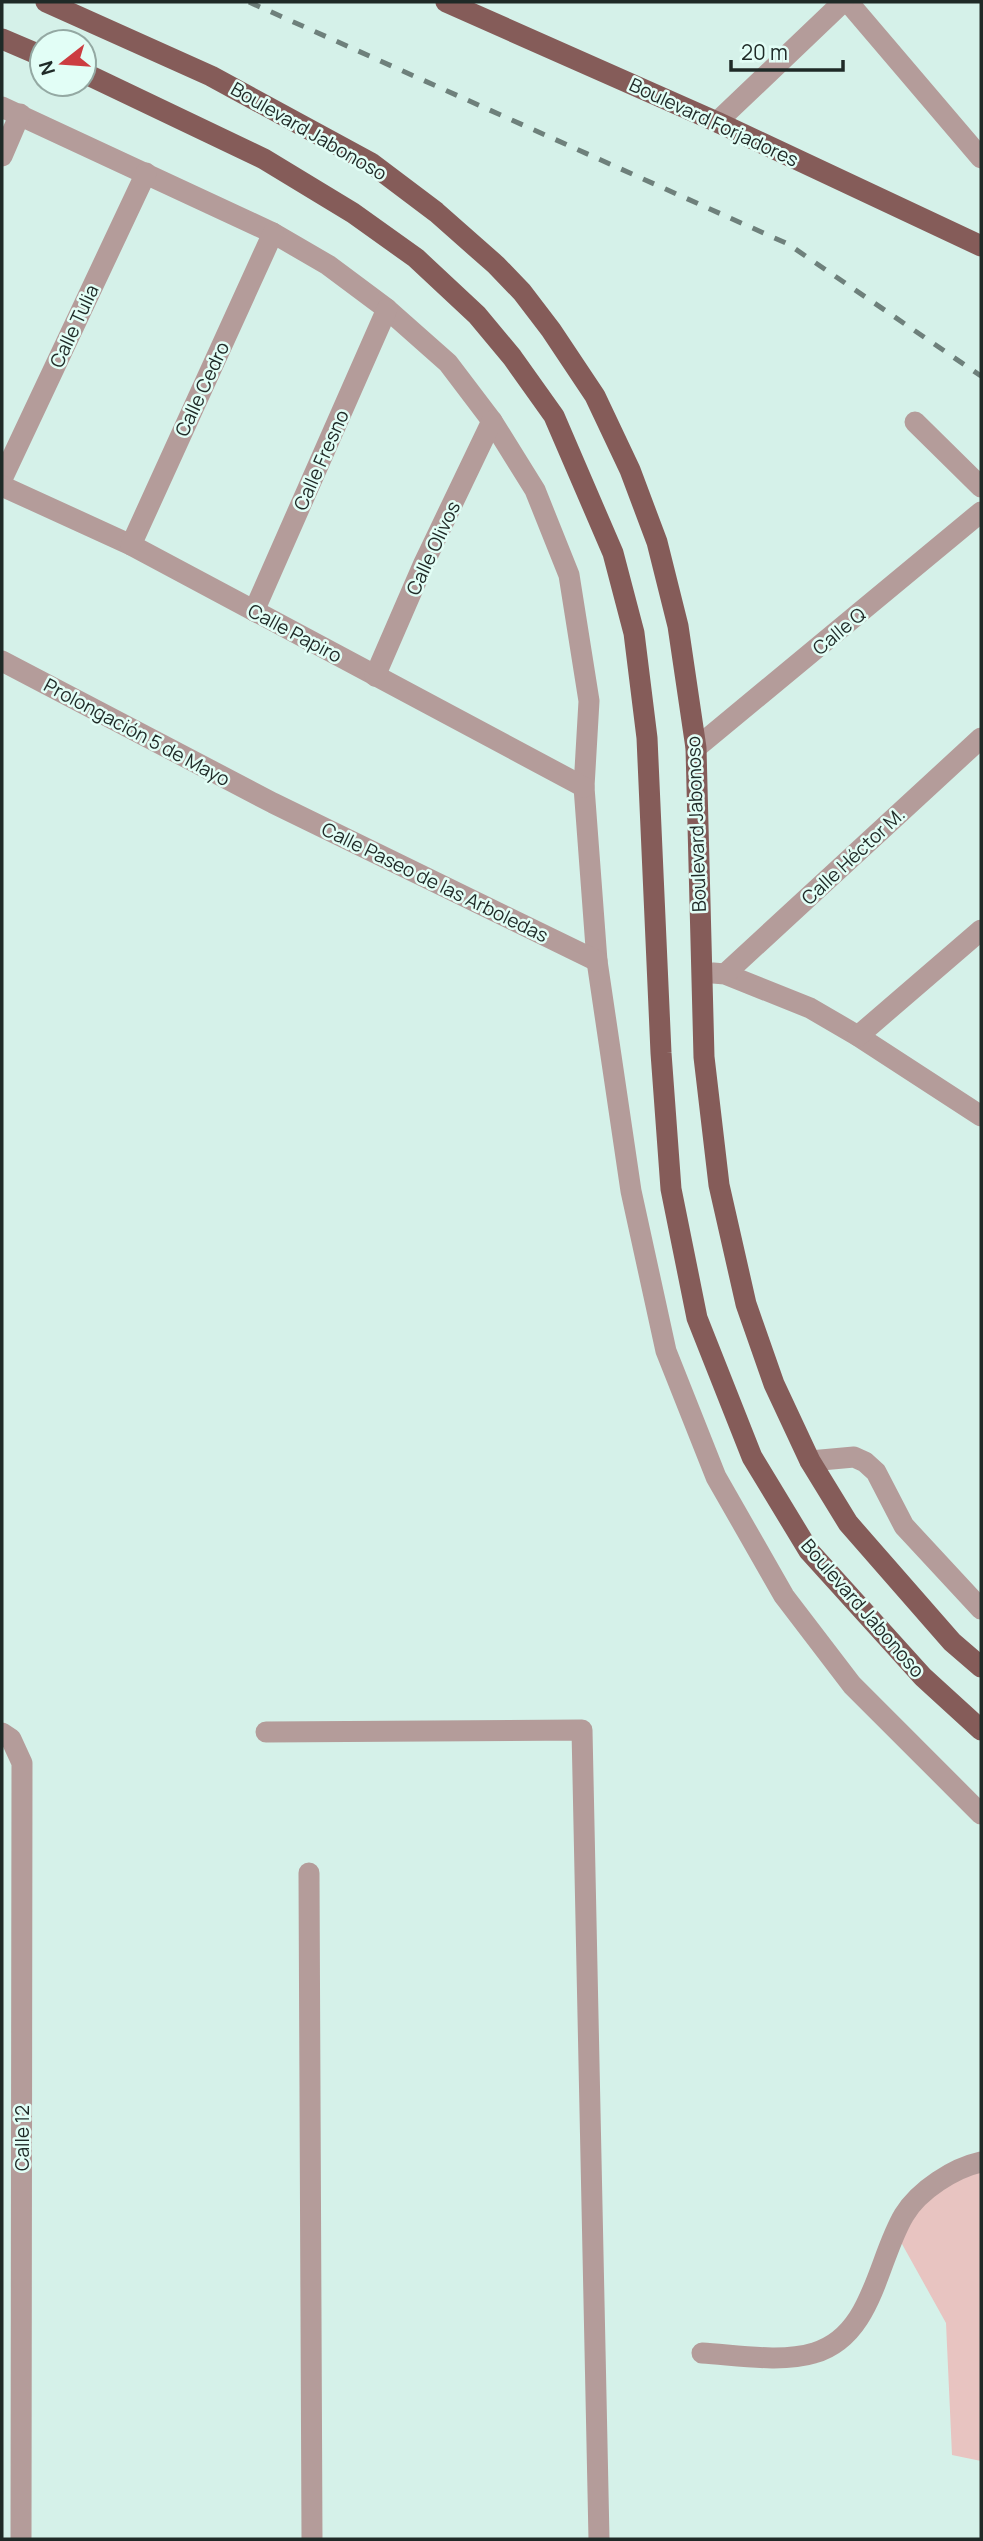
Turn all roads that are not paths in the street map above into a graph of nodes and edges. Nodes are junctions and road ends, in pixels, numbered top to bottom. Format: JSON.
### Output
{"nodes":[{"id":1,"x":46,"y":2,"type":"edge"},
{"id":2,"x":446,"y":2,"type":"edge"},
{"id":3,"x":845,"y":2,"type":"edge"},
{"id":4,"x":2,"y":39,"type":"edge"},
{"id":5,"x":28,"y":50,"type":"edge"},
{"id":6,"x":98,"y":80,"type":"edge"},
{"id":7,"x":11,"y":111,"type":"edge"},
{"id":8,"x":717,"y":122,"type":"junction"},
{"id":9,"x":2,"y":156,"type":"edge"},
{"id":10,"x":981,"y":158,"type":"edge"},
{"id":11,"x":146,"y":173,"type":"junction"},
{"id":12,"x":273,"y":233,"type":"junction"},
{"id":13,"x":981,"y":246,"type":"edge"},
{"id":14,"x":387,"y":309,"type":"junction"},
{"id":15,"x":492,"y":421,"type":"junction"},
{"id":16,"x":915,"y":422,"type":"dead end"},
{"id":17,"x":2,"y":480,"type":"edge"},
{"id":18,"x":2,"y":486,"type":"edge"},
{"id":19,"x":981,"y":487,"type":"edge"},
{"id":20,"x":981,"y":512,"type":"edge"},
{"id":21,"x":131,"y":545,"type":"junction"},
{"id":22,"x":254,"y":611,"type":"junction"},
{"id":23,"x":2,"y":661,"type":"edge"},
{"id":24,"x":375,"y":676,"type":"junction"},
{"id":25,"x":981,"y":738,"type":"edge"},
{"id":26,"x":696,"y":748,"type":"junction"},
{"id":27,"x":584,"y":787,"type":"junction"},
{"id":28,"x":273,"y":803,"type":"joint"},
{"id":29,"x":981,"y":930,"type":"edge"},
{"id":30,"x":597,"y":961,"type":"junction"},
{"id":31,"x":700,"y":971,"type":"junction"},
{"id":32,"x":725,"y":974,"type":"junction"},
{"id":33,"x":858,"y":1036,"type":"junction"},
{"id":34,"x":981,"y":1116,"type":"edge"},
{"id":35,"x":810,"y":1461,"type":"junction"},
{"id":36,"x":981,"y":1609,"type":"edge"},
{"id":37,"x":981,"y":1667,"type":"edge"},
{"id":38,"x":981,"y":1730,"type":"edge"},
{"id":39,"x":266,"y":1732,"type":"dead end"},
{"id":40,"x":6,"y":1736,"type":"edge"},
{"id":41,"x":981,"y":1814,"type":"edge"},
{"id":42,"x":309,"y":1873,"type":"dead end"},
{"id":43,"x":981,"y":2162,"type":"edge"},
{"id":44,"x":702,"y":2353,"type":"dead end"},
{"id":45,"x":21,"y":2539,"type":"edge"},
{"id":46,"x":312,"y":2539,"type":"edge"},
{"id":47,"x":599,"y":2539,"type":"edge"}],
"edges":[{"from":1,"to":26,"type":"main road","name":"Boulevard Jabonoso"},
{"from":2,"to":8,"type":"main road","name":"Boulevard Forjadores"},
{"from":3,"to":8,"type":"street"},
{"from":3,"to":10,"type":"street"},
{"from":4,"to":5,"type":"main road"},
{"from":6,"to":38,"type":"main road","name":"Boulevard Jabonoso"},
{"from":7,"to":9,"type":"street"},
{"from":7,"to":11,"type":"street"},
{"from":8,"to":13,"type":"main road","name":"Boulevard Forjadores"},
{"from":11,"to":12,"type":"street"},
{"from":11,"to":17,"type":"street","name":"Calle Tulia"},
{"from":12,"to":14,"type":"street"},
{"from":12,"to":21,"type":"street","name":"Calle Cedro"},
{"from":14,"to":15,"type":"street"},
{"from":14,"to":22,"type":"street","name":"Calle Fresno"},
{"from":15,"to":24,"type":"street","name":"Calle Olivos"},
{"from":15,"to":27,"type":"street"},
{"from":16,"to":19,"type":"street"},
{"from":18,"to":21,"type":"street","name":"Calle Papiro"},
{"from":20,"to":26,"type":"street","name":"Calle Q"},
{"from":21,"to":22,"type":"street","name":"Calle Papiro"},
{"from":22,"to":24,"type":"street","name":"Calle Papiro"},
{"from":23,"to":28,"type":"street","name":"Prolongación 5 de Mayo"},
{"from":24,"to":27,"type":"street","name":"Calle Papiro"},
{"from":25,"to":32,"type":"street","name":"Calle Héctor M."},
{"from":26,"to":31,"type":"main road","name":"Boulevard Jabonoso"},
{"from":27,"to":30,"type":"street"},
{"from":28,"to":30,"type":"street","name":"Calle Paseo de las Arboledas"},
{"from":29,"to":33,"type":"street"},
{"from":30,"to":41,"type":"street"},
{"from":31,"to":32,"type":"street"},
{"from":31,"to":35,"type":"main road","name":"Boulevard Jabonoso"},
{"from":32,"to":33,"type":"street"},
{"from":33,"to":34,"type":"street"},
{"from":35,"to":36,"type":"street"},
{"from":35,"to":37,"type":"main road","name":"Boulevard Jabonoso"},
{"from":39,"to":47,"type":"street"},
{"from":40,"to":45,"type":"street","name":"Calle 12"},
{"from":42,"to":46,"type":"street"},
{"from":43,"to":44,"type":"street"}]}
